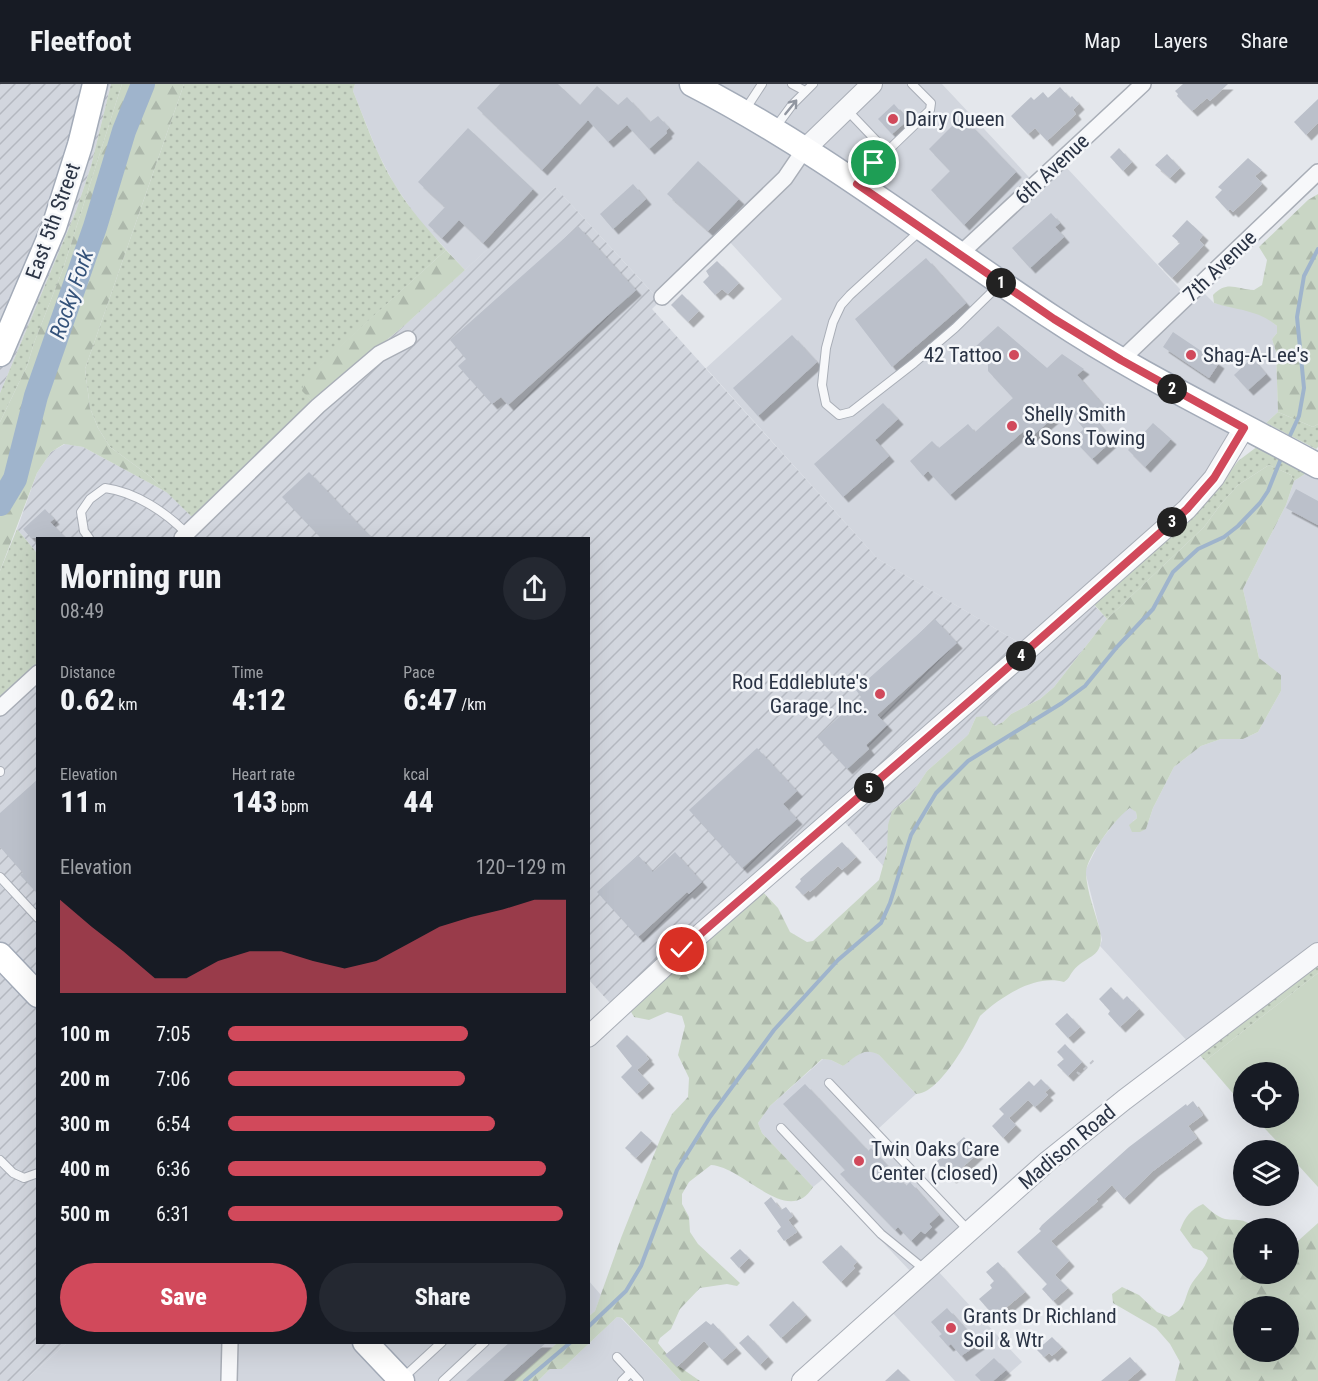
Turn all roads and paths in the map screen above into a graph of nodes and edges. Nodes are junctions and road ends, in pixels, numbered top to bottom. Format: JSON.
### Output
{"nodes":[{"id":1,"x":94,"y":84,"type":"edge"},
{"id":2,"x":692,"y":84,"type":"edge"},
{"id":3,"x":762,"y":84,"type":"edge"},
{"id":4,"x":792,"y":84,"type":"edge"},
{"id":5,"x":813,"y":84,"type":"edge"},
{"id":6,"x":872,"y":84,"type":"edge"},
{"id":7,"x":912,"y":84,"type":"edge"},
{"id":8,"x":1143,"y":84,"type":"edge"},
{"id":9,"x":805,"y":91,"type":"junction"},
{"id":10,"x":845,"y":108,"type":"junction"},
{"id":11,"x":743,"y":113,"type":"junction"},
{"id":12,"x":773,"y":131,"type":"junction"},
{"id":13,"x":804,"y":150,"type":"junction"},
{"id":14,"x":886,"y":152,"type":"junction"},
{"id":15,"x":1318,"y":172,"type":"edge"},
{"id":16,"x":857,"y":184,"type":"junction"},
{"id":17,"x":924,"y":228,"type":"junction"},
{"id":18,"x":960,"y":254,"type":"junction"},
{"id":19,"x":1001,"y":283,"type":"junction"},
{"id":20,"x":662,"y":297,"type":"dead end"},
{"id":21,"x":408,"y":339,"type":"dead end"},
{"id":22,"x":0,"y":354,"type":"edge"},
{"id":23,"x":1121,"y":360,"type":"junction"},
{"id":24,"x":1244,"y":428,"type":"junction"},
{"id":25,"x":1309,"y":461,"type":"edge"},
{"id":26,"x":185,"y":536,"type":"edge"},
{"id":27,"x":88,"y":537,"type":"edge"},
{"id":28,"x":36,"y":675,"type":"edge"},
{"id":29,"x":0,"y":708,"type":"edge"},
{"id":30,"x":0,"y":877,"type":"edge"},
{"id":31,"x":36,"y":916,"type":"edge"},
{"id":32,"x":1318,"y":953,"type":"edge"},
{"id":33,"x":2,"y":962,"type":"edge"},
{"id":34,"x":36,"y":993,"type":"edge"},
{"id":35,"x":590,"y":1035,"type":"edge"},
{"id":36,"x":1094,"y":1060,"type":"dead end"},
{"id":37,"x":1077,"y":1072,"type":"dead end"},
{"id":38,"x":829,"y":1083,"type":"dead end"},
{"id":39,"x":781,"y":1128,"type":"dead end"},
{"id":40,"x":0,"y":1160,"type":"edge"},
{"id":41,"x":36,"y":1174,"type":"edge"},
{"id":42,"x":969,"y":1231,"type":"junction"},
{"id":43,"x":925,"y":1270,"type":"junction"},
{"id":44,"x":230,"y":1344,"type":"edge"},
{"id":45,"x":367,"y":1344,"type":"edge"},
{"id":46,"x":440,"y":1344,"type":"edge"},
{"id":47,"x":483,"y":1344,"type":"edge"},
{"id":48,"x":617,"y":1357,"type":"dead end"},
{"id":49,"x":631,"y":1372,"type":"junction"},
{"id":50,"x":401,"y":1380,"type":"edge"},
{"id":51,"x":229,"y":1381,"type":"edge"},
{"id":52,"x":444,"y":1381,"type":"edge"},
{"id":53,"x":622,"y":1381,"type":"edge"},
{"id":54,"x":639,"y":1381,"type":"edge"},
{"id":55,"x":802,"y":1381,"type":"edge"}],
"edges":[{"from":1,"to":22,"type":"main road","name":"East 5th Street"},
{"from":2,"to":11,"type":"main road"},
{"from":3,"to":11,"type":"lane"},
{"from":4,"to":9,"type":"lane"},
{"from":5,"to":9,"type":"lane"},
{"from":6,"to":10,"type":"street"},
{"from":7,"to":14,"type":"lane"},
{"from":8,"to":18,"type":"street","name":"6th Avenue"},
{"from":12,"to":9,"type":"lane","one_way":true},
{"from":10,"to":13,"type":"street"},
{"from":10,"to":14,"type":"lane"},
{"from":11,"to":12,"type":"main road"},
{"from":12,"to":13,"type":"main road"},
{"from":13,"to":16,"type":"main road"},
{"from":13,"to":20,"type":"street"},
{"from":14,"to":16,"type":"lane"},
{"from":15,"to":23,"type":"street","name":"7th Avenue"},
{"from":16,"to":17,"type":"main road"},
{"from":17,"to":18,"type":"main road"},
{"from":17,"to":19,"type":"lane"},
{"from":18,"to":19,"type":"main road"},
{"from":19,"to":23,"type":"main road"},
{"from":21,"to":26,"type":"street"},
{"from":23,"to":24,"type":"main road"},
{"from":24,"to":25,"type":"main road"},
{"from":24,"to":35,"type":"street"},
{"from":26,"to":27,"type":"lane"},
{"from":28,"to":29,"type":"street"},
{"from":30,"to":31,"type":"lane"},
{"from":32,"to":42,"type":"street","name":"Madison Road"},
{"from":33,"to":34,"type":"main road"},
{"from":36,"to":37,"type":"path"},
{"from":38,"to":42,"type":"lane"},
{"from":39,"to":43,"type":"lane"},
{"from":40,"to":41,"type":"lane"},
{"from":42,"to":43,"type":"street","name":"Madison Road"},
{"from":43,"to":55,"type":"street","name":"Madison Road"},
{"from":44,"to":51,"type":"street"},
{"from":45,"to":50,"type":"main road"},
{"from":46,"to":50,"type":"lane"},
{"from":47,"to":52,"type":"lane"},
{"from":48,"to":49,"type":"lane"},
{"from":49,"to":53,"type":"lane"},
{"from":49,"to":54,"type":"lane"}]}
